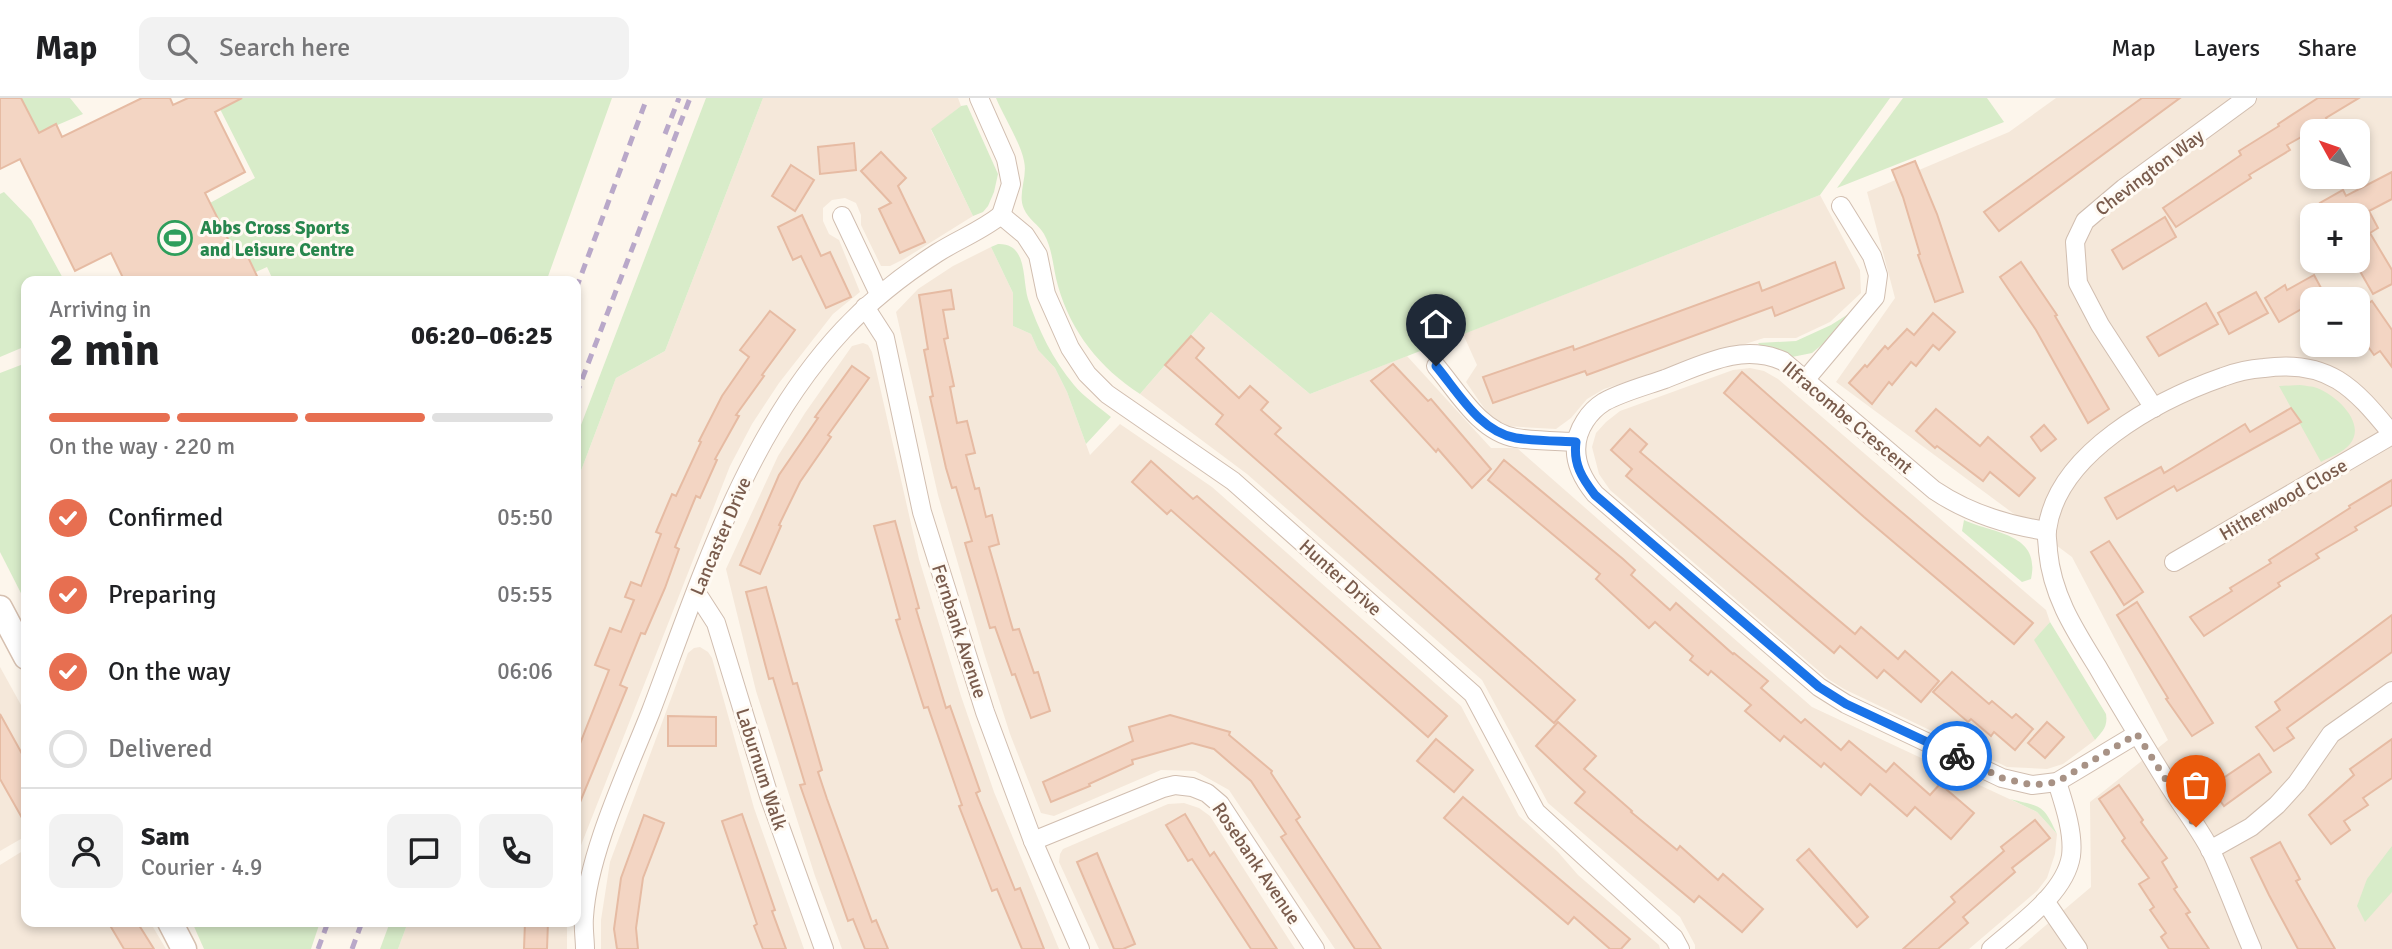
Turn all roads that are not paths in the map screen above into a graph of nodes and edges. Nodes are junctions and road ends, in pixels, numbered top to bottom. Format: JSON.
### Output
{"nodes":[{"id":1,"x":979,"y":98,"type":"edge"},
{"id":2,"x":2247,"y":98,"type":"edge"},
{"id":3,"x":1841,"y":206,"type":"dead end"},
{"id":4,"x":1001,"y":215,"type":"junction"},
{"id":5,"x":842,"y":216,"type":"dead end"},
{"id":6,"x":879,"y":295,"type":"junction"},
{"id":7,"x":865,"y":307,"type":"junction"},
{"id":8,"x":1436,"y":366,"type":"dead end"},
{"id":9,"x":1806,"y":379,"type":"junction"},
{"id":10,"x":2154,"y":408,"type":"junction"},
{"id":11,"x":2392,"y":434,"type":"edge"},
{"id":12,"x":1576,"y":442,"type":"junction"},
{"id":13,"x":2047,"y":531,"type":"junction"},
{"id":14,"x":2174,"y":562,"type":"dead end"},
{"id":15,"x":696,"y":592,"type":"junction"},
{"id":16,"x":0,"y":608,"type":"edge"},
{"id":17,"x":21,"y":648,"type":"edge"},
{"id":18,"x":2392,"y":691,"type":"edge"},
{"id":19,"x":2137,"y":734,"type":"junction"},
{"id":20,"x":2057,"y":782,"type":"junction"},
{"id":21,"x":1033,"y":841,"type":"junction"},
{"id":22,"x":2210,"y":850,"type":"junction"},
{"id":23,"x":2045,"y":901,"type":"junction"},
{"id":24,"x":173,"y":927,"type":"edge"},
{"id":25,"x":184,"y":949,"type":"edge"},
{"id":26,"x":585,"y":949,"type":"edge"},
{"id":27,"x":824,"y":949,"type":"edge"},
{"id":28,"x":1080,"y":949,"type":"edge"},
{"id":29,"x":1315,"y":949,"type":"edge"},
{"id":30,"x":1680,"y":949,"type":"edge"},
{"id":31,"x":1991,"y":949,"type":"edge"},
{"id":32,"x":2078,"y":949,"type":"edge"},
{"id":33,"x":2252,"y":949,"type":"edge"}],
"edges":[{"from":1,"to":4,"type":"street"},
{"from":2,"to":10,"type":"street","name":"Chevington Way"},
{"from":3,"to":9,"type":"street"},
{"from":4,"to":6,"type":"street","name":"Lancaster Drive"},
{"from":4,"to":30,"type":"street","name":"Hunter Drive"},
{"from":5,"to":6,"type":"street"},
{"from":6,"to":7,"type":"street","name":"Lancaster Drive"},
{"from":7,"to":15,"type":"street","name":"Lancaster Drive"},
{"from":7,"to":21,"type":"street","name":"Fernbank Avenue"},
{"from":8,"to":12,"type":"street"},
{"from":9,"to":12,"type":"street","name":"Ilfracombe Crescent"},
{"from":9,"to":13,"type":"street","name":"Ilfracombe Crescent"},
{"from":10,"to":11,"type":"street"},
{"from":10,"to":13,"type":"street"},
{"from":11,"to":14,"type":"street","name":"Hitherwood Close"},
{"from":12,"to":20,"type":"street"},
{"from":13,"to":19,"type":"street"},
{"from":15,"to":26,"type":"street","name":"Lancaster Drive"},
{"from":15,"to":27,"type":"street","name":"Laburnum Walk"},
{"from":16,"to":17,"type":"street"},
{"from":18,"to":22,"type":"street"},
{"from":19,"to":20,"type":"street"},
{"from":19,"to":22,"type":"street"},
{"from":20,"to":23,"type":"street"},
{"from":21,"to":28,"type":"street","name":"Fernbank Avenue"},
{"from":21,"to":29,"type":"street","name":"Rosebank Avenue"},
{"from":22,"to":33,"type":"street"},
{"from":23,"to":31,"type":"street"},
{"from":23,"to":32,"type":"street"},
{"from":24,"to":25,"type":"street"}]}
